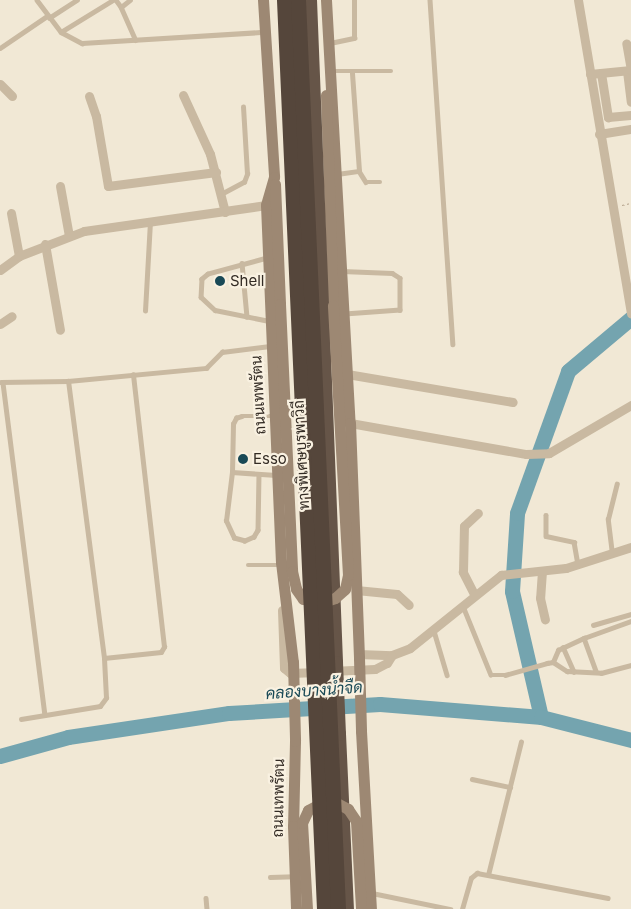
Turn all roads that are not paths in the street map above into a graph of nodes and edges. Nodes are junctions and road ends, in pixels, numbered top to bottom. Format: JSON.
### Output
{"nodes":[{"id":1,"x":37,"y":0,"type":"edge"},
{"id":2,"x":77,"y":0,"type":"edge"},
{"id":3,"x":114,"y":0,"type":"edge"},
{"id":4,"x":130,"y":0,"type":"edge"},
{"id":5,"x":263,"y":0,"type":"edge"},
{"id":6,"x":279,"y":0,"type":"edge"},
{"id":7,"x":284,"y":0,"type":"edge"},
{"id":8,"x":298,"y":0,"type":"edge"},
{"id":9,"x":310,"y":0,"type":"edge"},
{"id":10,"x":354,"y":0,"type":"edge"},
{"id":11,"x":430,"y":0,"type":"edge"},
{"id":12,"x":578,"y":0,"type":"edge"},
{"id":13,"x":326,"y":3,"type":"edge"},
{"id":14,"x":121,"y":7,"type":"junction"},
{"id":15,"x":48,"y":17,"type":"junction"},
{"id":16,"x":61,"y":32,"type":"junction"},
{"id":17,"x":264,"y":32,"type":"junction"},
{"id":18,"x":136,"y":40,"type":"junction"},
{"id":19,"x":330,"y":43,"type":"junction"},
{"id":20,"x":626,"y":43,"type":"dead end"},
{"id":21,"x":0,"y":48,"type":"edge"},
{"id":22,"x":332,"y":71,"type":"junction"},
{"id":23,"x":391,"y":71,"type":"dead end"},
{"id":24,"x":627,"y":71,"type":"junction"},
{"id":25,"x":352,"y":73,"type":"junction"},
{"id":26,"x":601,"y":73,"type":"junction"},
{"id":27,"x":590,"y":74,"type":"junction"},
{"id":28,"x":0,"y":84,"type":"edge"},
{"id":29,"x":182,"y":95,"type":"dead end"},
{"id":30,"x":12,"y":96,"type":"dead end"},
{"id":31,"x":89,"y":96,"type":"dead end"},
{"id":32,"x":631,"y":102,"type":"edge"},
{"id":33,"x":243,"y":108,"type":"dead end"},
{"id":34,"x":631,"y":115,"type":"edge"},
{"id":35,"x":631,"y":129,"type":"edge"},
{"id":36,"x":599,"y":134,"type":"junction"},
{"id":37,"x":358,"y":171,"type":"junction"},
{"id":38,"x":216,"y":172,"type":"junction"},
{"id":39,"x":337,"y":174,"type":"junction"},
{"id":40,"x":274,"y":177,"type":"junction"},
{"id":41,"x":380,"y":182,"type":"dead end"},
{"id":42,"x":60,"y":186,"type":"dead end"},
{"id":43,"x":221,"y":194,"type":"junction"},
{"id":44,"x":266,"y":204,"type":"junction"},
{"id":45,"x":225,"y":212,"type":"junction"},
{"id":46,"x":11,"y":213,"type":"dead end"},
{"id":47,"x":150,"y":222,"type":"junction"},
{"id":48,"x":68,"y":236,"type":"junction"},
{"id":49,"x":45,"y":244,"type":"junction"},
{"id":50,"x":19,"y":256,"type":"junction"},
{"id":51,"x":268,"y":257,"type":"junction"},
{"id":52,"x":242,"y":263,"type":"junction"},
{"id":53,"x":0,"y":270,"type":"edge"},
{"id":54,"x":342,"y":271,"type":"junction"},
{"id":55,"x":145,"y":311,"type":"dead end"},
{"id":56,"x":630,"y":312,"type":"edge"},
{"id":57,"x":344,"y":314,"type":"junction"},
{"id":58,"x":12,"y":316,"type":"dead end"},
{"id":59,"x":247,"y":317,"type":"junction"},
{"id":60,"x":271,"y":322,"type":"junction"},
{"id":61,"x":0,"y":324,"type":"edge"},
{"id":62,"x":60,"y":330,"type":"dead end"},
{"id":63,"x":453,"y":344,"type":"dead end"},
{"id":64,"x":272,"y":346,"type":"junction"},
{"id":65,"x":347,"y":374,"type":"junction"},
{"id":66,"x":133,"y":376,"type":"junction"},
{"id":67,"x":68,"y":380,"type":"junction"},
{"id":68,"x":1,"y":382,"type":"edge"},
{"id":69,"x":513,"y":402,"type":"dead end"},
{"id":70,"x":631,"y":405,"type":"edge"},
{"id":71,"x":275,"y":416,"type":"junction"},
{"id":72,"x":350,"y":423,"type":"junction"},
{"id":73,"x":232,"y":472,"type":"junction"},
{"id":74,"x":259,"y":474,"type":"junction"},
{"id":75,"x":278,"y":475,"type":"junction"},
{"id":76,"x":617,"y":484,"type":"dead end"},
{"id":77,"x":478,"y":513,"type":"dead end"},
{"id":78,"x":546,"y":515,"type":"dead end"},
{"id":79,"x":631,"y":546,"type":"edge"},
{"id":80,"x":612,"y":555,"type":"junction"},
{"id":81,"x":248,"y":565,"type":"dead end"},
{"id":82,"x":282,"y":565,"type":"junction"},
{"id":83,"x":578,"y":565,"type":"junction"},
{"id":84,"x":542,"y":571,"type":"junction"},
{"id":85,"x":284,"y":585,"type":"junction"},
{"id":86,"x":356,"y":590,"type":"junction"},
{"id":87,"x":474,"y":594,"type":"junction"},
{"id":88,"x":409,"y":605,"type":"dead end"},
{"id":89,"x":463,"y":606,"type":"junction"},
{"id":90,"x":631,"y":614,"type":"edge"},
{"id":91,"x":545,"y":619,"type":"dead end"},
{"id":92,"x":631,"y":621,"type":"edge"},
{"id":93,"x":593,"y":625,"type":"dead end"},
{"id":94,"x":434,"y":631,"type":"junction"},
{"id":95,"x":584,"y":638,"type":"junction"},
{"id":96,"x":563,"y":647,"type":"junction"},
{"id":97,"x":392,"y":655,"type":"junction"},
{"id":98,"x":358,"y":656,"type":"junction"},
{"id":99,"x":104,"y":658,"type":"junction"},
{"id":100,"x":553,"y":662,"type":"junction"},
{"id":101,"x":631,"y":664,"type":"edge"},
{"id":102,"x":596,"y":671,"type":"junction"},
{"id":103,"x":574,"y":672,"type":"junction"},
{"id":104,"x":447,"y":675,"type":"dead end"},
{"id":105,"x":45,"y":714,"type":"junction"},
{"id":106,"x":21,"y":719,"type":"dead end"},
{"id":107,"x":521,"y":742,"type":"dead end"},
{"id":108,"x":472,"y":779,"type":"dead end"},
{"id":109,"x":510,"y":788,"type":"junction"},
{"id":110,"x":488,"y":875,"type":"junction"},
{"id":111,"x":295,"y":876,"type":"junction"},
{"id":112,"x":270,"y":877,"type":"dead end"},
{"id":113,"x":370,"y":893,"type":"junction"},
{"id":114,"x":206,"y":898,"type":"dead end"},
{"id":115,"x":608,"y":898,"type":"dead end"},
{"id":116,"x":207,"y":909,"type":"edge"},
{"id":117,"x":296,"y":909,"type":"edge"},
{"id":118,"x":307,"y":909,"type":"edge"},
{"id":119,"x":320,"y":909,"type":"edge"},
{"id":120,"x":324,"y":909,"type":"edge"},
{"id":121,"x":338,"y":909,"type":"edge"},
{"id":122,"x":347,"y":909,"type":"edge"},
{"id":123,"x":360,"y":909,"type":"edge"},
{"id":124,"x":371,"y":909,"type":"edge"},
{"id":125,"x":450,"y":909,"type":"edge"},
{"id":126,"x":462,"y":909,"type":"edge"}],
"edges":[{"from":1,"to":15,"type":"lane"},
{"from":2,"to":15,"type":"lane"},
{"from":3,"to":14,"type":"lane"},
{"from":3,"to":16,"type":"lane"},
{"from":4,"to":14,"type":"lane"},
{"from":5,"to":17,"type":"main road","name":"ถนนเทพรัตน"},
{"from":6,"to":119,"type":"highway"},
{"from":7,"to":120,"type":"highway","name":"ทางพิเศษบูรพาวิถี","bridge":true},
{"from":8,"to":121,"type":"highway","name":"ทางพิเศษบูรพาวิถี","bridge":true},
{"from":9,"to":122,"type":"highway","bridge":true},
{"from":10,"to":19,"type":"lane"},
{"from":11,"to":63,"type":"lane"},
{"from":12,"to":27,"type":"street"},
{"from":13,"to":19,"type":"main road"},
{"from":13,"to":40,"type":"main road","bridge":true},
{"from":14,"to":18,"type":"lane"},
{"from":15,"to":16,"type":"lane"},
{"from":15,"to":21,"type":"lane"},
{"from":16,"to":18,"type":"lane"},
{"from":17,"to":18,"type":"lane"},
{"from":17,"to":40,"type":"main road","name":"ถนนเทพรัตน"},
{"from":19,"to":22,"type":"main road"},
{"from":20,"to":24,"type":"street"},
{"from":22,"to":25,"type":"lane"},
{"from":22,"to":39,"type":"main road"},
{"from":23,"to":25,"type":"lane"},
{"from":24,"to":26,"type":"street"},
{"from":24,"to":32,"type":"street"},
{"from":25,"to":37,"type":"lane"},
{"from":26,"to":27,"type":"street"},
{"from":26,"to":34,"type":"street"},
{"from":27,"to":36,"type":"street"},
{"from":28,"to":30,"type":"street"},
{"from":29,"to":38,"type":"street"},
{"from":31,"to":38,"type":"street"},
{"from":33,"to":43,"type":"lane"},
{"from":35,"to":36,"type":"street"},
{"from":36,"to":56,"type":"street"},
{"from":37,"to":39,"type":"lane"},
{"from":37,"to":41,"type":"lane"},
{"from":38,"to":43,"type":"street"},
{"from":39,"to":54,"type":"main road"},
{"from":40,"to":44,"type":"main road","name":"ถนนเทพรัตน"},
{"from":42,"to":48,"type":"street"},
{"from":43,"to":45,"type":"street"},
{"from":44,"to":45,"type":"street"},
{"from":44,"to":51,"type":"main road","name":"ถนนเทพรัตน"},
{"from":45,"to":47,"type":"street"},
{"from":46,"to":50,"type":"street"},
{"from":47,"to":48,"type":"street"},
{"from":47,"to":55,"type":"lane"},
{"from":48,"to":49,"type":"street"},
{"from":49,"to":50,"type":"street"},
{"from":49,"to":62,"type":"street"},
{"from":50,"to":53,"type":"street"},
{"from":51,"to":52,"type":"lane"},
{"from":51,"to":60,"type":"main road","name":"ถนนเทพรัตน"},
{"from":52,"to":59,"type":"lane"},
{"from":52,"to":59,"type":"lane"},
{"from":54,"to":57,"type":"main road"},
{"from":54,"to":57,"type":"lane"},
{"from":57,"to":65,"type":"main road"},
{"from":58,"to":61,"type":"street"},
{"from":59,"to":60,"type":"lane"},
{"from":60,"to":64,"type":"main road","name":"ถนนเทพรัตน"},
{"from":64,"to":66,"type":"lane"},
{"from":64,"to":71,"type":"main road","name":"ถนนเทพรัตน"},
{"from":65,"to":69,"type":"street"},
{"from":65,"to":72,"type":"main road"},
{"from":66,"to":67,"type":"lane"},
{"from":66,"to":99,"type":"lane"},
{"from":67,"to":68,"type":"lane"},
{"from":67,"to":99,"type":"lane"},
{"from":68,"to":105,"type":"lane"},
{"from":70,"to":72,"type":"street"},
{"from":71,"to":73,"type":"lane"},
{"from":71,"to":75,"type":"main road","name":"ถนนเทพรัตน"},
{"from":72,"to":86,"type":"main road"},
{"from":73,"to":74,"type":"lane"},
{"from":73,"to":74,"type":"lane"},
{"from":74,"to":75,"type":"lane"},
{"from":75,"to":82,"type":"main road","name":"ถนนเทพรัตน"},
{"from":76,"to":80,"type":"lane"},
{"from":77,"to":87,"type":"street"},
{"from":78,"to":83,"type":"lane"},
{"from":79,"to":80,"type":"street"},
{"from":80,"to":83,"type":"street"},
{"from":81,"to":82,"type":"lane"},
{"from":82,"to":85,"type":"main road","name":"ถนนเทพรัตน"},
{"from":83,"to":84,"type":"street"},
{"from":84,"to":87,"type":"street"},
{"from":84,"to":91,"type":"street"},
{"from":85,"to":97,"type":"street"},
{"from":85,"to":111,"type":"main road","name":"ถนนเทพรัตน","bridge":true},
{"from":86,"to":88,"type":"street"},
{"from":86,"to":98,"type":"main road"},
{"from":87,"to":89,"type":"street"},
{"from":89,"to":94,"type":"street"},
{"from":89,"to":100,"type":"lane"},
{"from":90,"to":93,"type":"lane"},
{"from":92,"to":95,"type":"lane"},
{"from":94,"to":97,"type":"street"},
{"from":94,"to":104,"type":"lane"},
{"from":95,"to":96,"type":"lane"},
{"from":95,"to":102,"type":"lane"},
{"from":96,"to":100,"type":"lane"},
{"from":96,"to":103,"type":"lane"},
{"from":97,"to":98,"type":"street"},
{"from":98,"to":113,"type":"main road","bridge":true},
{"from":99,"to":105,"type":"lane"},
{"from":100,"to":103,"type":"lane"},
{"from":101,"to":102,"type":"lane"},
{"from":102,"to":103,"type":"lane"},
{"from":105,"to":106,"type":"lane"},
{"from":107,"to":109,"type":"lane"},
{"from":108,"to":109,"type":"lane"},
{"from":109,"to":110,"type":"lane"},
{"from":110,"to":115,"type":"lane"},
{"from":110,"to":126,"type":"lane"},
{"from":111,"to":112,"type":"lane"},
{"from":111,"to":117,"type":"main road","name":"ถนนเทพรัตน"},
{"from":113,"to":124,"type":"main road"},
{"from":113,"to":125,"type":"lane"},
{"from":114,"to":116,"type":"lane"},
{"from":118,"to":123,"type":"main road","bridge":true}]}
